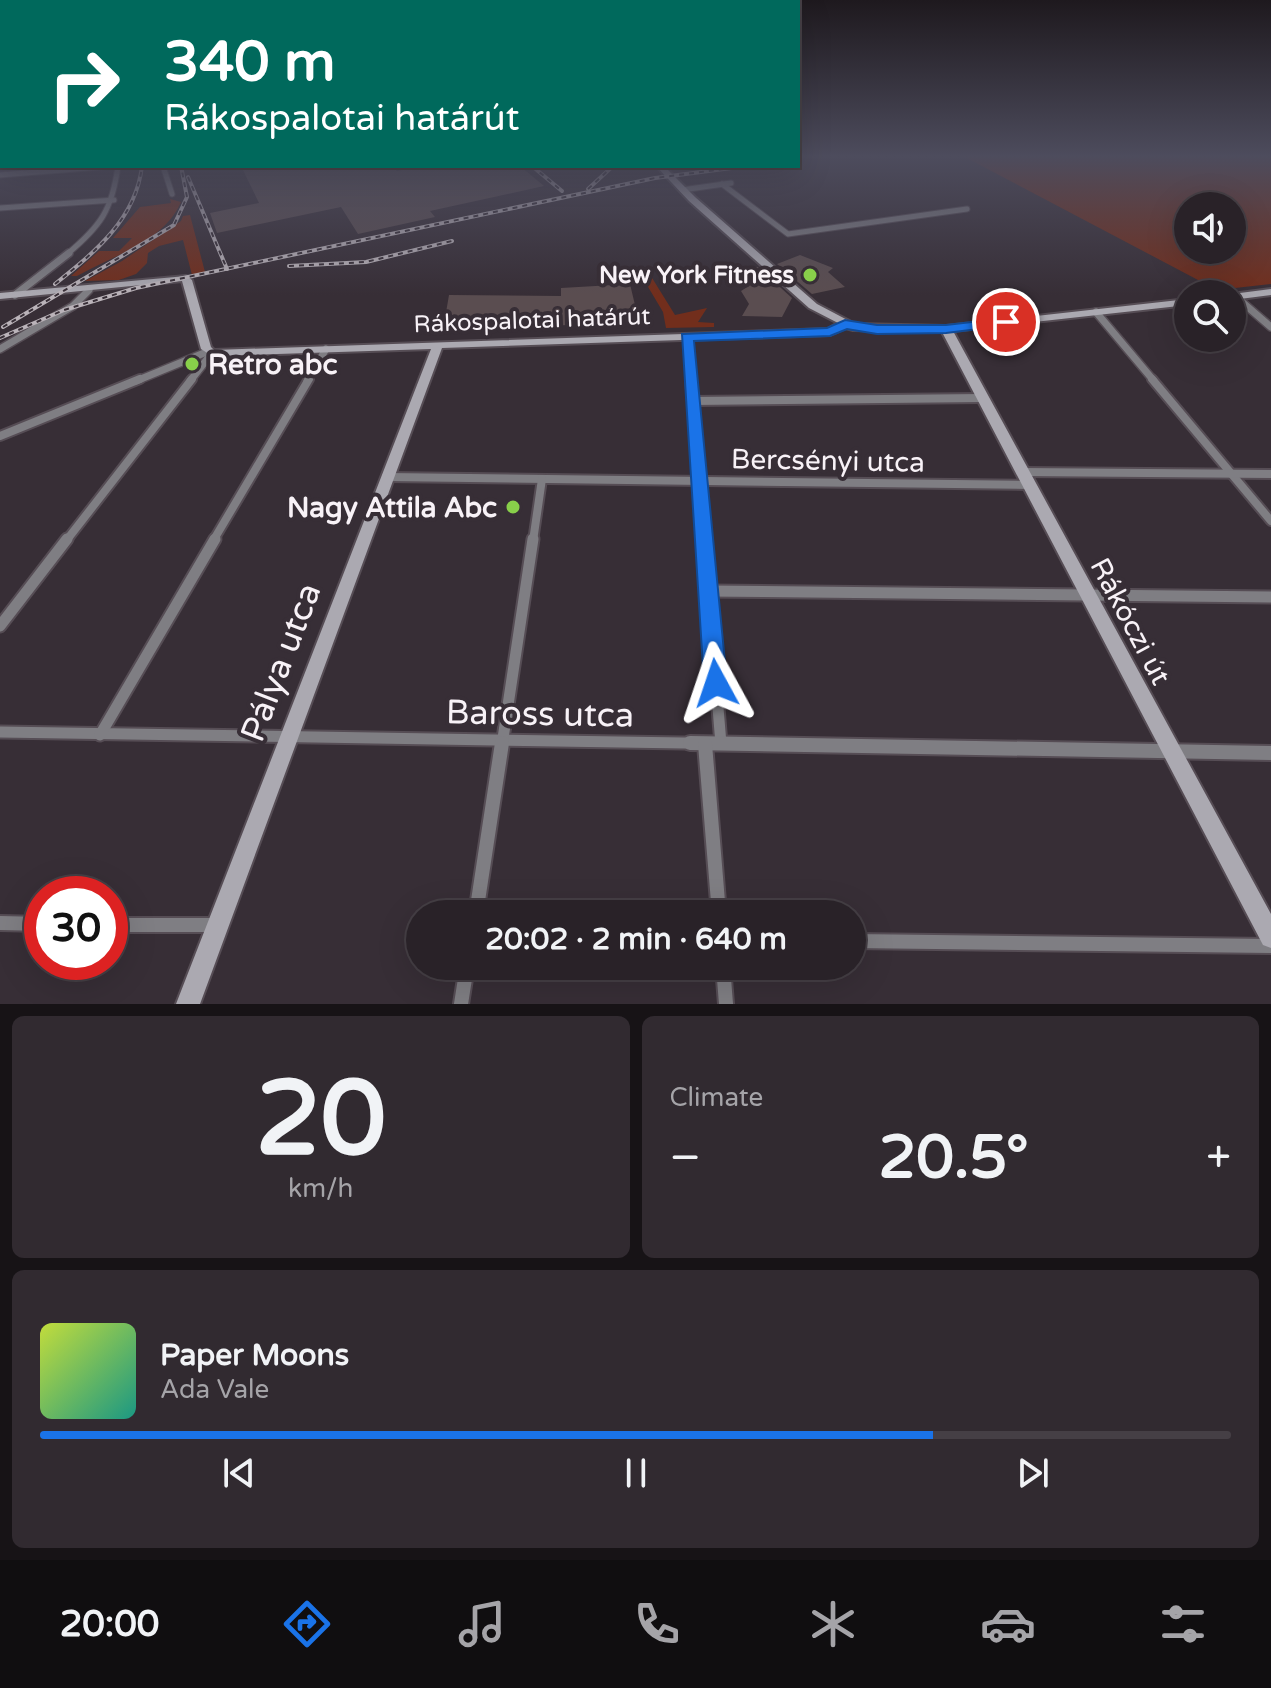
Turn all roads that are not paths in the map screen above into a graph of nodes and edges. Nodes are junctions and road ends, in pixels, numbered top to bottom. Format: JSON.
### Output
{"nodes":[{"id":1,"x":88,"y":202,"type":"edge"},
{"id":2,"x":113,"y":202,"type":"edge"},
{"id":3,"x":695,"y":202,"type":"edge"},
{"id":4,"x":744,"y":202,"type":"edge"},
{"id":5,"x":0,"y":208,"type":"edge"},
{"id":6,"x":967,"y":209,"type":"dead end"},
{"id":7,"x":89,"y":290,"type":"junction"},
{"id":8,"x":1271,"y":292,"type":"edge"},
{"id":9,"x":15,"y":295,"type":"junction"},
{"id":10,"x":1246,"y":295,"type":"edge"},
{"id":11,"x":0,"y":296,"type":"edge"},
{"id":12,"x":1174,"y":304,"type":"edge"},
{"id":13,"x":1246,"y":306,"type":"edge"},
{"id":14,"x":1096,"y":312,"type":"junction"},
{"id":15,"x":845,"y":324,"type":"junction"},
{"id":16,"x":1271,"y":327,"type":"edge"},
{"id":17,"x":946,"y":329,"type":"junction"},
{"id":18,"x":687,"y":337,"type":"junction"},
{"id":19,"x":438,"y":345,"type":"junction"},
{"id":20,"x":0,"y":349,"type":"edge"},
{"id":21,"x":326,"y":349,"type":"junction"},
{"id":22,"x":210,"y":352,"type":"junction"},
{"id":23,"x":983,"y":398,"type":"junction"},
{"id":24,"x":692,"y":401,"type":"junction"},
{"id":25,"x":0,"y":436,"type":"edge"},
{"id":26,"x":1232,"y":474,"type":"junction"},
{"id":27,"x":1271,"y":474,"type":"edge"},
{"id":28,"x":386,"y":477,"type":"junction"},
{"id":29,"x":1026,"y":478,"type":"junction"},
{"id":30,"x":542,"y":479,"type":"junction"},
{"id":31,"x":698,"y":480,"type":"junction"},
{"id":32,"x":1271,"y":521,"type":"edge"},
{"id":33,"x":708,"y":591,"type":"junction"},
{"id":34,"x":1088,"y":595,"type":"junction"},
{"id":35,"x":1271,"y":597,"type":"edge"},
{"id":36,"x":0,"y":626,"type":"edge"},
{"id":37,"x":0,"y":732,"type":"edge"},
{"id":38,"x":100,"y":735,"type":"junction"},
{"id":39,"x":289,"y":737,"type":"junction"},
{"id":40,"x":503,"y":740,"type":"junction"},
{"id":41,"x":705,"y":744,"type":"junction"},
{"id":42,"x":721,"y":744,"type":"junction"},
{"id":43,"x":1172,"y":752,"type":"junction"},
{"id":44,"x":1271,"y":753,"type":"edge"},
{"id":45,"x":478,"y":900,"type":"edge"},
{"id":46,"x":718,"y":900,"type":"edge"},
{"id":47,"x":0,"y":923,"type":"edge"},
{"id":48,"x":24,"y":924,"type":"edge"},
{"id":49,"x":128,"y":925,"type":"edge"},
{"id":50,"x":218,"y":925,"type":"junction"},
{"id":51,"x":1271,"y":937,"type":"edge"},
{"id":52,"x":866,"y":941,"type":"edge"},
{"id":53,"x":1271,"y":946,"type":"edge"},
{"id":54,"x":465,"y":980,"type":"edge"},
{"id":55,"x":724,"y":980,"type":"edge"},
{"id":56,"x":188,"y":1004,"type":"edge"},
{"id":57,"x":461,"y":1004,"type":"edge"},
{"id":58,"x":726,"y":1004,"type":"edge"}],
"edges":[{"from":1,"to":5,"type":"street"},
{"from":2,"to":9,"type":"street"},
{"from":3,"to":15,"type":"street"},
{"from":4,"to":6,"type":"street"},
{"from":7,"to":9,"type":"street"},
{"from":7,"to":20,"type":"street"},
{"from":7,"to":22,"type":"street"},
{"from":8,"to":10,"type":"street"},
{"from":9,"to":11,"type":"street"},
{"from":12,"to":14,"type":"street","name":"Rákospalotai határút"},
{"from":13,"to":16,"type":"street"},
{"from":14,"to":17,"type":"street","name":"Rákospalotai határút"},
{"from":14,"to":26,"type":"street"},
{"from":15,"to":17,"type":"street","name":"Rákospalotai határút"},
{"from":15,"to":18,"type":"street","name":"Rákospalotai határút"},
{"from":17,"to":23,"type":"street","name":"Rákóczi út"},
{"from":18,"to":19,"type":"street","name":"Rákospalotai határút"},
{"from":18,"to":24,"type":"street"},
{"from":19,"to":21,"type":"street","name":"Rákospalotai határút"},
{"from":19,"to":28,"type":"street","name":"Pálya utca"},
{"from":21,"to":22,"type":"street","name":"Rákospalotai határút"},
{"from":21,"to":38,"type":"street"},
{"from":22,"to":25,"type":"street"},
{"from":22,"to":36,"type":"street"},
{"from":23,"to":24,"type":"street"},
{"from":23,"to":29,"type":"street","name":"Rákóczi út"},
{"from":24,"to":31,"type":"street"},
{"from":26,"to":27,"type":"street","name":"Bercsényi utca"},
{"from":26,"to":29,"type":"street","name":"Bercsényi utca"},
{"from":26,"to":32,"type":"street"},
{"from":28,"to":30,"type":"street","name":"Bercsényi utca"},
{"from":28,"to":39,"type":"street","name":"Pálya utca"},
{"from":29,"to":31,"type":"street","name":"Bercsényi utca"},
{"from":29,"to":34,"type":"street","name":"Rákóczi út"},
{"from":30,"to":31,"type":"street","name":"Bercsényi utca"},
{"from":30,"to":40,"type":"street"},
{"from":31,"to":33,"type":"street"},
{"from":33,"to":34,"type":"street"},
{"from":33,"to":42,"type":"street"},
{"from":34,"to":35,"type":"street"},
{"from":34,"to":43,"type":"street","name":"Rákóczi út"},
{"from":37,"to":38,"type":"street","name":"Baross utca"},
{"from":38,"to":39,"type":"street","name":"Baross utca"},
{"from":39,"to":40,"type":"street","name":"Baross utca"},
{"from":39,"to":50,"type":"street","name":"Pálya utca"},
{"from":40,"to":41,"type":"street","name":"Baross utca"},
{"from":40,"to":45,"type":"street"},
{"from":41,"to":42,"type":"street","name":"Baross utca"},
{"from":41,"to":46,"type":"street"},
{"from":42,"to":43,"type":"street","name":"Baross utca"},
{"from":43,"to":44,"type":"street","name":"Baross utca"},
{"from":43,"to":51,"type":"street","name":"Rákóczi út"},
{"from":47,"to":48,"type":"street"},
{"from":49,"to":50,"type":"street"},
{"from":50,"to":56,"type":"street","name":"Pálya utca"},
{"from":52,"to":53,"type":"street"},
{"from":54,"to":57,"type":"street"},
{"from":55,"to":58,"type":"street"}]}
